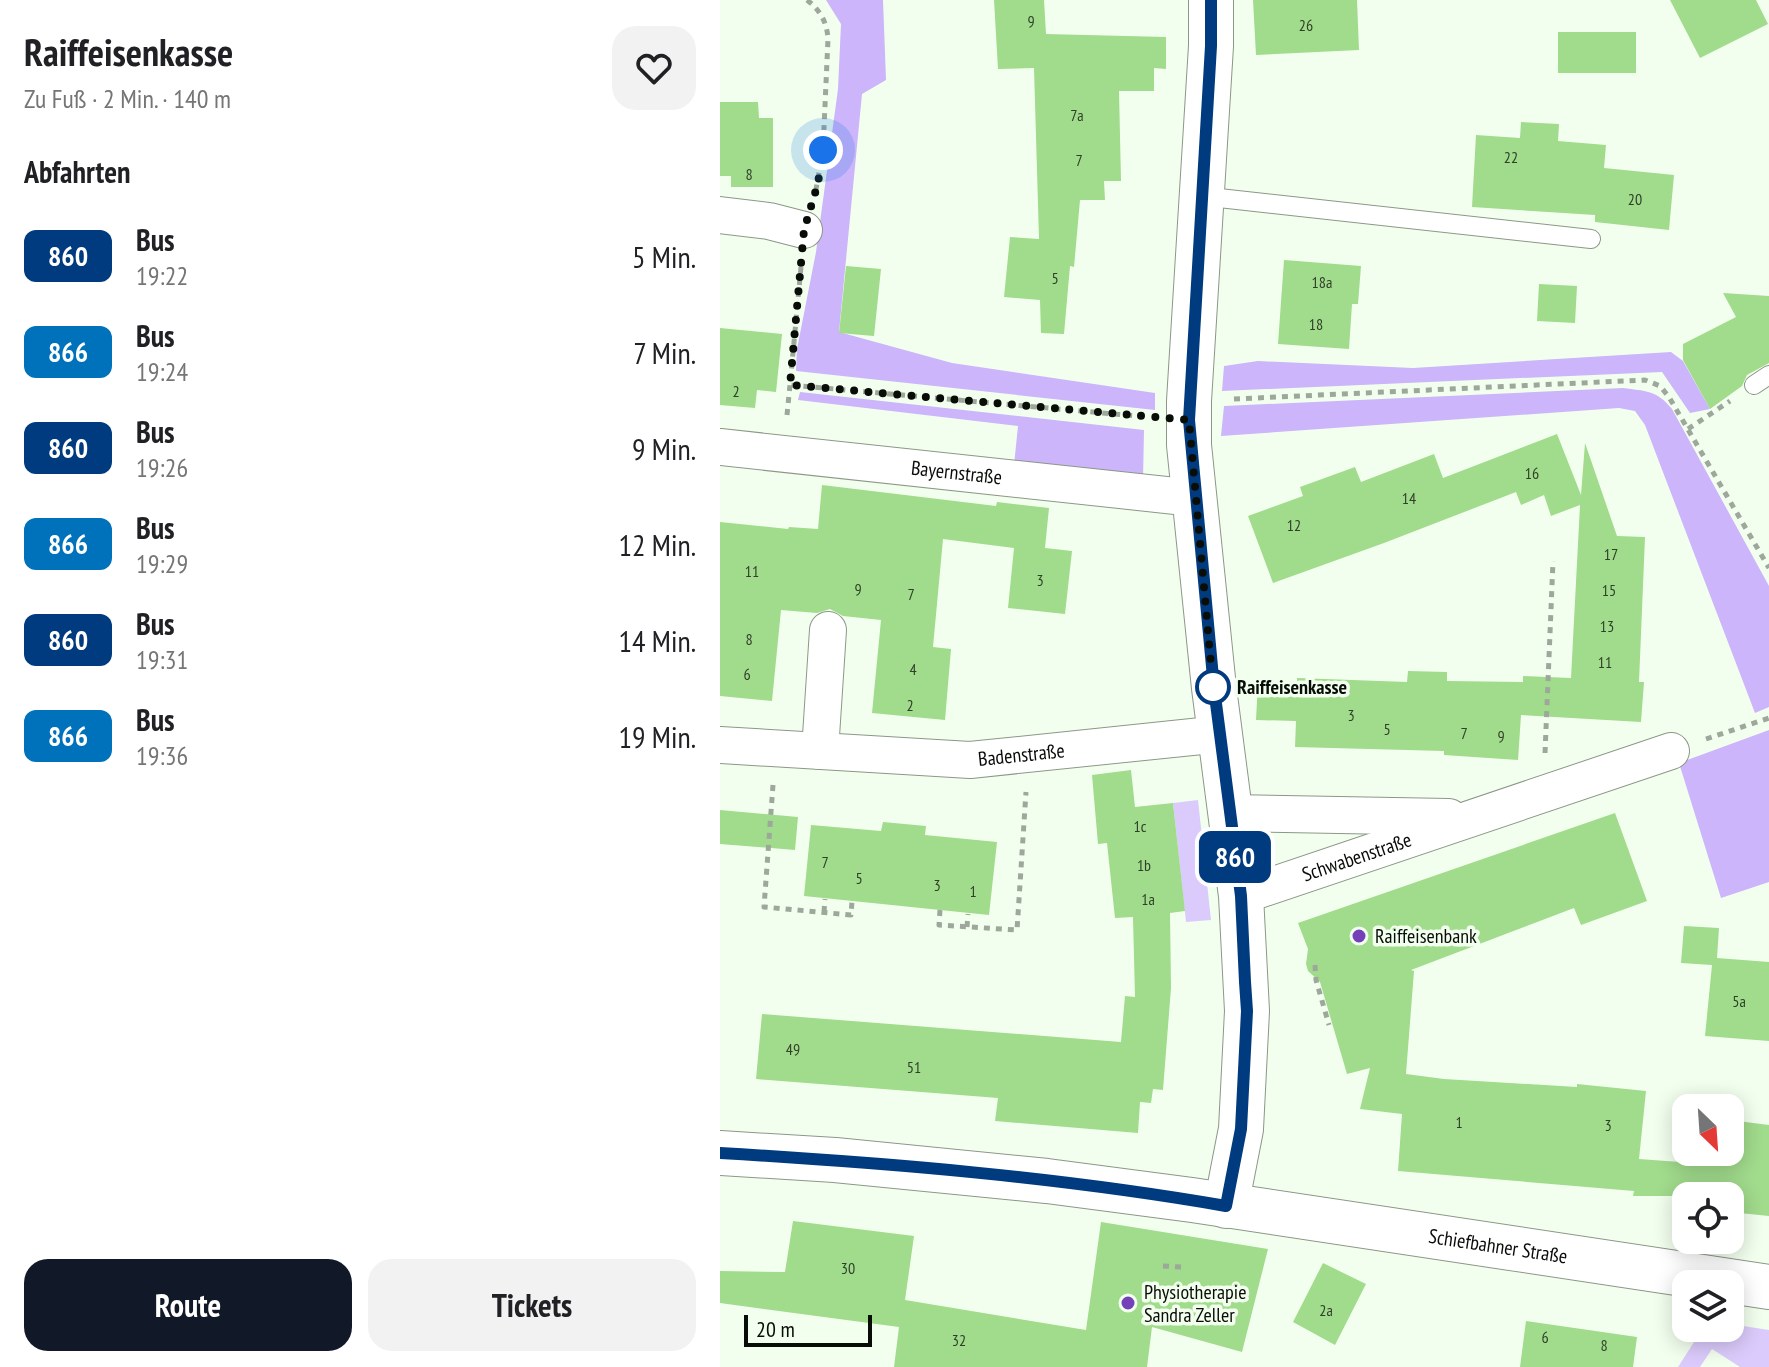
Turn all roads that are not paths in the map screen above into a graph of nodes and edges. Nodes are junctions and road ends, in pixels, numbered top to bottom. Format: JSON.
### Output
{"nodes":[{"id":1,"x":1211,"y":0,"type":"edge"},
{"id":2,"x":1201,"y":196,"type":"junction"},
{"id":3,"x":720,"y":215,"type":"edge"},
{"id":4,"x":804,"y":230,"type":"road end"},
{"id":5,"x":1591,"y":239,"type":"dead end"},
{"id":6,"x":720,"y":447,"type":"edge"},
{"id":7,"x":1194,"y":498,"type":"junction"},
{"id":8,"x":828,"y":630,"type":"dead end"},
{"id":9,"x":1221,"y":734,"type":"junction"},
{"id":10,"x":720,"y":745,"type":"edge"},
{"id":11,"x":820,"y":751,"type":"junction"},
{"id":12,"x":1671,"y":751,"type":"road end"},
{"id":13,"x":1229,"y":813,"type":"junction"},
{"id":14,"x":1474,"y":818,"type":"junction"},
{"id":15,"x":1241,"y":896,"type":"junction"},
{"id":16,"x":720,"y":1153,"type":"edge"},
{"id":17,"x":1226,"y":1206,"type":"junction"},
{"id":18,"x":1769,"y":1287,"type":"edge"}],
"edges":[{"from":1,"to":2,"type":"street"},
{"from":2,"to":5,"type":"lane"},
{"from":2,"to":7,"type":"street"},
{"from":3,"to":4,"type":"street"},
{"from":6,"to":7,"type":"street","name":"Bayernstraße"},
{"from":7,"to":9,"type":"street"},
{"from":8,"to":11,"type":"street"},
{"from":9,"to":11,"type":"street","name":"Badenstraße"},
{"from":9,"to":13,"type":"street"},
{"from":10,"to":11,"type":"street","name":"Badenstraße"},
{"from":12,"to":14,"type":"street","name":"Schwabenstraße"},
{"from":13,"to":14,"type":"street","name":"Schwabenstraße"},
{"from":13,"to":15,"type":"street"},
{"from":14,"to":15,"type":"street","name":"Schwabenstraße"},
{"from":15,"to":17,"type":"street"},
{"from":16,"to":17,"type":"street","name":"Schiefbahner Straße"},
{"from":17,"to":18,"type":"street","name":"Schiefbahner Straße"}]}
